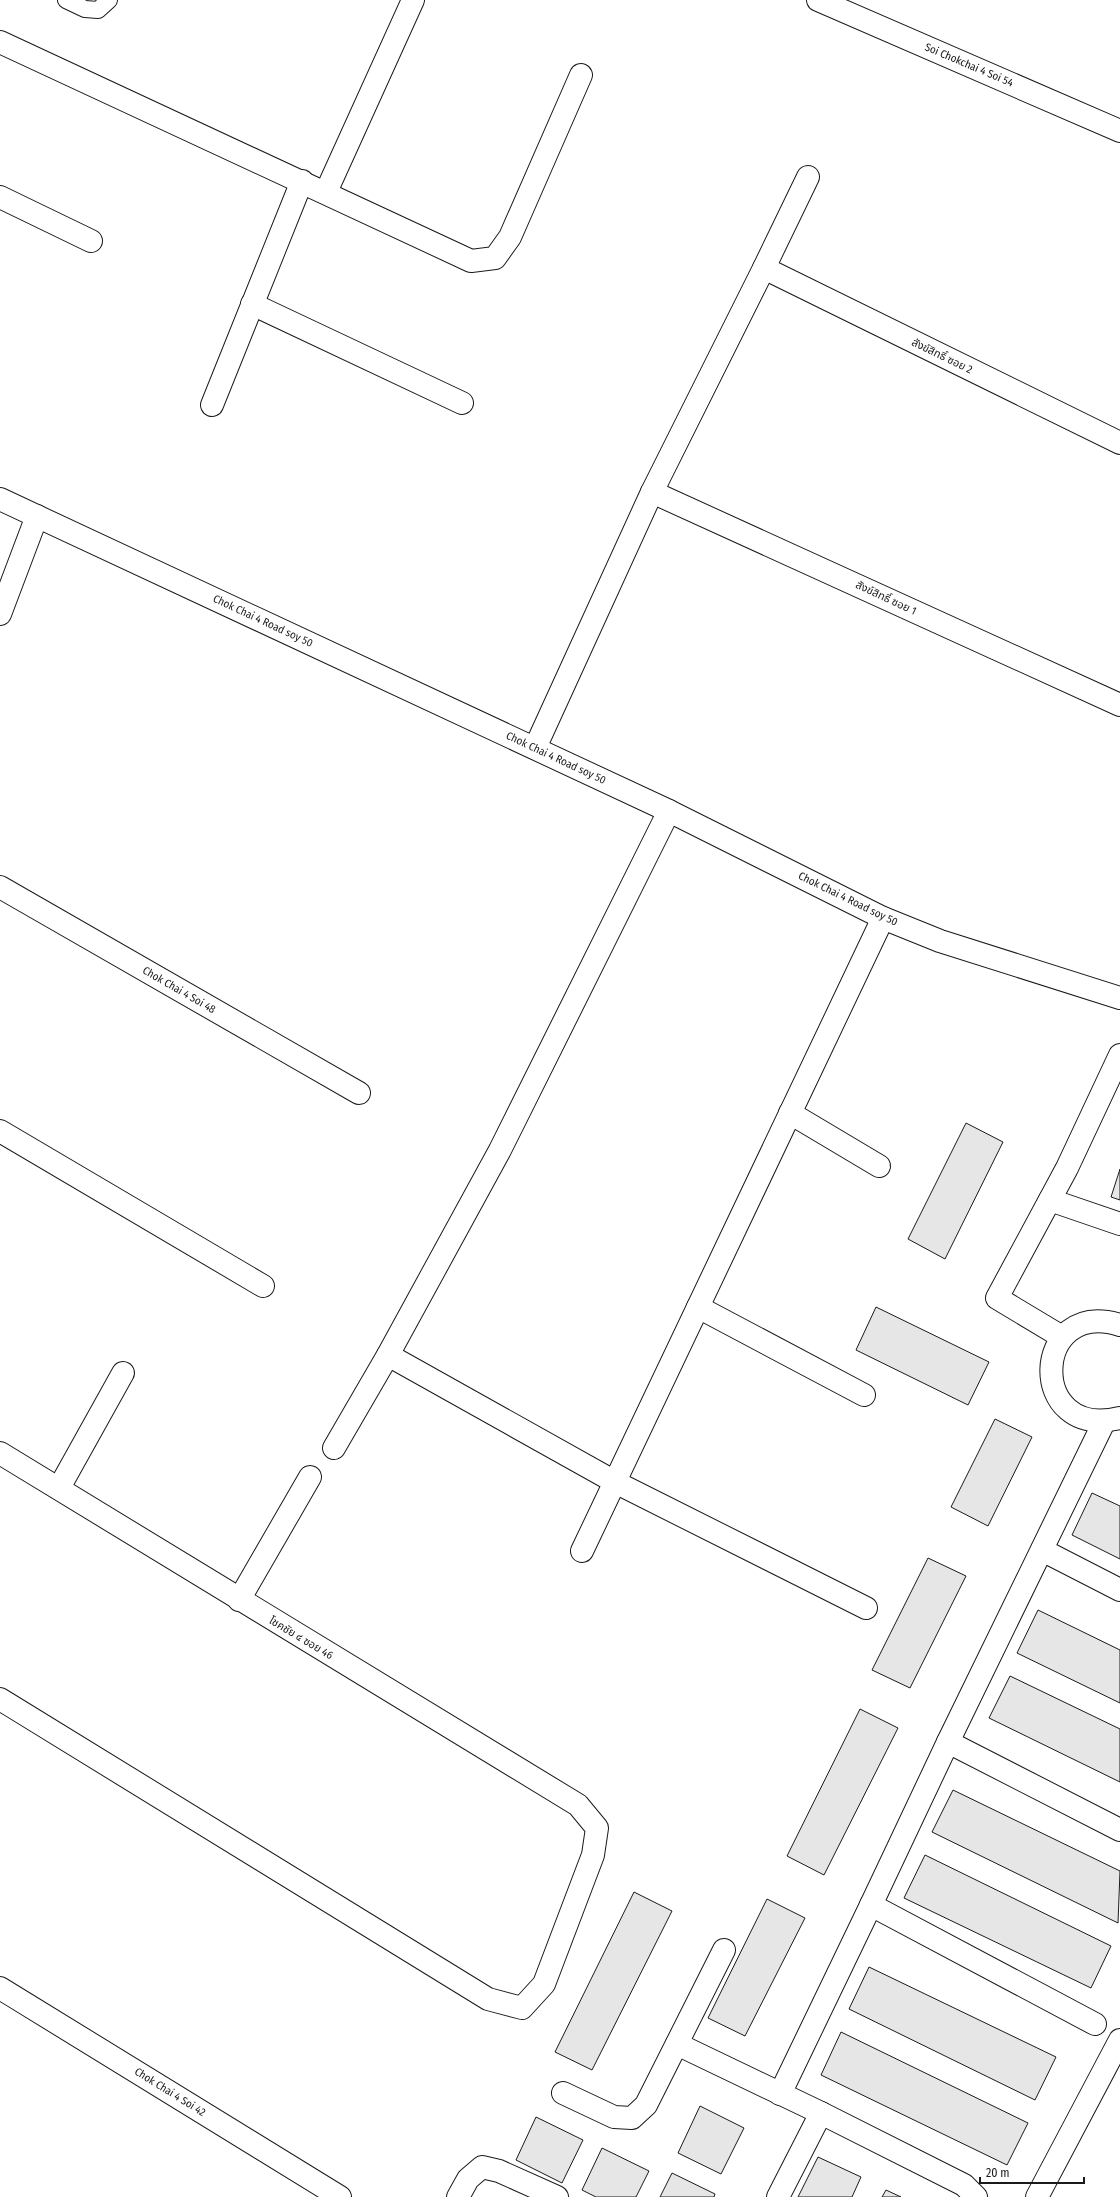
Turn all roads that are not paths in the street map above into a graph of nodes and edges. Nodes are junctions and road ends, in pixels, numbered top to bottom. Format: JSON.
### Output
{"nodes":[{"id":1,"x":66,"y":0,"type":"edge"},
{"id":2,"x":108,"y":0,"type":"edge"},
{"id":3,"x":413,"y":0,"type":"edge"},
{"id":4,"x":818,"y":0,"type":"edge"},
{"id":5,"x":0,"y":42,"type":"edge"},
{"id":6,"x":581,"y":74,"type":"dead end"},
{"id":7,"x":1120,"y":131,"type":"edge"},
{"id":8,"x":808,"y":177,"type":"dead end"},
{"id":9,"x":302,"y":181,"type":"junction"},
{"id":10,"x":326,"y":192,"type":"junction"},
{"id":11,"x":0,"y":197,"type":"edge"},
{"id":12,"x":91,"y":241,"type":"dead end"},
{"id":13,"x":764,"y":268,"type":"junction"},
{"id":14,"x":252,"y":304,"type":"junction"},
{"id":15,"x":462,"y":403,"type":"dead end"},
{"id":16,"x":212,"y":405,"type":"dead end"},
{"id":17,"x":1120,"y":443,"type":"edge"},
{"id":18,"x":652,"y":492,"type":"junction"},
{"id":19,"x":0,"y":499,"type":"edge"},
{"id":20,"x":37,"y":516,"type":"junction"},
{"id":21,"x":0,"y":614,"type":"edge"},
{"id":22,"x":1120,"y":706,"type":"edge"},
{"id":23,"x":535,"y":748,"type":"junction"},
{"id":24,"x":669,"y":811,"type":"junction"},
{"id":25,"x":0,"y":887,"type":"edge"},
{"id":26,"x":883,"y":918,"type":"junction"},
{"id":27,"x":1120,"y":998,"type":"edge"},
{"id":28,"x":1120,"y":1055,"type":"edge"},
{"id":29,"x":359,"y":1093,"type":"dead end"},
{"id":30,"x":790,"y":1114,"type":"junction"},
{"id":31,"x":0,"y":1131,"type":"edge"},
{"id":32,"x":879,"y":1166,"type":"dead end"},
{"id":33,"x":1050,"y":1200,"type":"junction"},
{"id":34,"x":1120,"y":1224,"type":"edge"},
{"id":35,"x":263,"y":1286,"type":"dead end"},
{"id":36,"x":698,"y":1307,"type":"junction"},
{"id":37,"x":1120,"y":1325,"type":"edge"},
{"id":38,"x":1062,"y":1337,"type":"junction"},
{"id":39,"x":388,"y":1354,"type":"junction"},
{"id":40,"x":123,"y":1373,"type":"dead end"},
{"id":41,"x":864,"y":1396,"type":"dead end"},
{"id":42,"x":1112,"y":1420,"type":"edge"},
{"id":43,"x":334,"y":1448,"type":"dead end"},
{"id":44,"x":0,"y":1453,"type":"edge"},
{"id":45,"x":310,"y":1477,"type":"dead end"},
{"id":46,"x":615,"y":1482,"type":"junction"},
{"id":47,"x":59,"y":1488,"type":"junction"},
{"id":48,"x":1042,"y":1550,"type":"junction"},
{"id":49,"x":582,"y":1551,"type":"dead end"},
{"id":50,"x":1120,"y":1590,"type":"edge"},
{"id":51,"x":239,"y":1600,"type":"junction"},
{"id":52,"x":866,"y":1608,"type":"dead end"},
{"id":53,"x":0,"y":1699,"type":"edge"},
{"id":54,"x":948,"y":1742,"type":"junction"},
{"id":55,"x":1120,"y":1830,"type":"edge"},
{"id":56,"x":871,"y":1906,"type":"junction"},
{"id":57,"x":724,"y":1950,"type":"dead end"},
{"id":58,"x":0,"y":1988,"type":"edge"},
{"id":59,"x":1095,"y":2024,"type":"dead end"},
{"id":60,"x":677,"y":2044,"type":"junction"},
{"id":61,"x":1117,"y":2055,"type":"edge"},
{"id":62,"x":563,"y":2093,"type":"dead end"},
{"id":63,"x":780,"y":2094,"type":"junction"},
{"id":64,"x":821,"y":2113,"type":"junction"},
{"id":65,"x":340,"y":2197,"type":"edge"},
{"id":66,"x":458,"y":2197,"type":"edge"},
{"id":67,"x":557,"y":2197,"type":"edge"},
{"id":68,"x":778,"y":2197,"type":"edge"},
{"id":69,"x":976,"y":2197,"type":"edge"},
{"id":70,"x":1037,"y":2197,"type":"edge"}],
"edges":[{"from":1,"to":2,"type":"lane"},
{"from":3,"to":10,"type":"street"},
{"from":4,"to":7,"type":"street","name":"Soi Chokchai 4 Soi 54"},
{"from":5,"to":9,"type":"street"},
{"from":6,"to":10,"type":"street"},
{"from":8,"to":13,"type":"street"},
{"from":9,"to":10,"type":"street"},
{"from":9,"to":14,"type":"street"},
{"from":11,"to":12,"type":"street"},
{"from":13,"to":17,"type":"street","name":"สังข์สิทธิ์ ซอย 2"},
{"from":13,"to":18,"type":"street"},
{"from":14,"to":15,"type":"street"},
{"from":14,"to":16,"type":"street"},
{"from":18,"to":22,"type":"street","name":"สังข์สิทธิ์ ซอย 1"},
{"from":18,"to":23,"type":"street"},
{"from":19,"to":20,"type":"street","name":"Chok Chai 4 Road soy 50"},
{"from":20,"to":21,"type":"street"},
{"from":20,"to":23,"type":"street","name":"Chok Chai 4 Road soy 50"},
{"from":23,"to":24,"type":"street","name":"Chok Chai 4 Road soy 50"},
{"from":24,"to":26,"type":"street","name":"Chok Chai 4 Road soy 50"},
{"from":24,"to":39,"type":"street"},
{"from":25,"to":29,"type":"street","name":"Chok Chai 4 Soi 48"},
{"from":26,"to":27,"type":"street","name":"Chok Chai 4 Road soy 50"},
{"from":26,"to":30,"type":"street"},
{"from":28,"to":33,"type":"street"},
{"from":30,"to":32,"type":"street"},
{"from":30,"to":36,"type":"street"},
{"from":31,"to":35,"type":"street"},
{"from":33,"to":34,"type":"street"},
{"from":33,"to":38,"type":"street"},
{"from":36,"to":41,"type":"street"},
{"from":36,"to":46,"type":"street"},
{"from":37,"to":38,"type":"street"},
{"from":38,"to":42,"type":"street"},
{"from":39,"to":43,"type":"street"},
{"from":39,"to":46,"type":"street"},
{"from":40,"to":47,"type":"street"},
{"from":42,"to":48,"type":"street"},
{"from":44,"to":47,"type":"street","name":"โชคชัย ๔ ซอย 46"},
{"from":45,"to":51,"type":"street"},
{"from":46,"to":49,"type":"street"},
{"from":46,"to":52,"type":"street"},
{"from":47,"to":51,"type":"street","name":"โชคชัย ๔ ซอย 46"},
{"from":48,"to":50,"type":"street"},
{"from":48,"to":54,"type":"street"},
{"from":51,"to":53,"type":"street","name":"โชคชัย ๔ ซอย 46"},
{"from":54,"to":55,"type":"street"},
{"from":54,"to":56,"type":"street"},
{"from":56,"to":59,"type":"street"},
{"from":56,"to":63,"type":"street"},
{"from":57,"to":60,"type":"street"},
{"from":58,"to":65,"type":"street","name":"Chok Chai 4 Soi 42"},
{"from":60,"to":62,"type":"street"},
{"from":60,"to":63,"type":"street"},
{"from":61,"to":70,"type":"street"},
{"from":63,"to":64,"type":"street"},
{"from":64,"to":68,"type":"street"},
{"from":64,"to":69,"type":"street"},
{"from":66,"to":67,"type":"street"}]}
